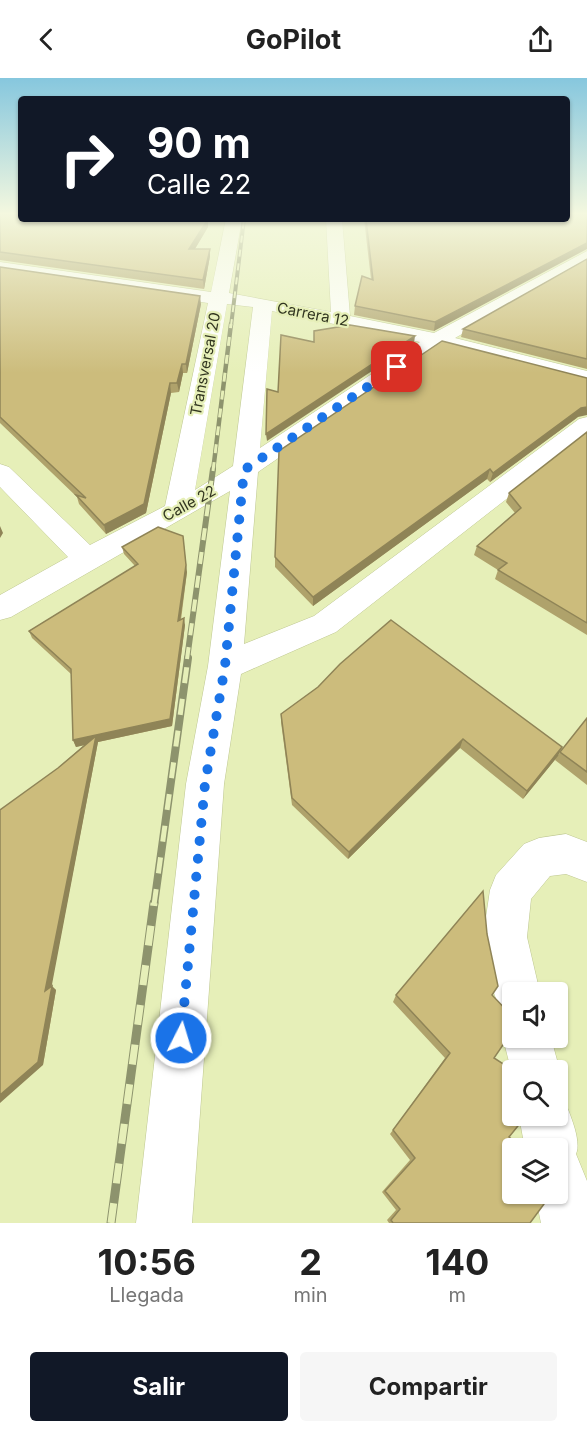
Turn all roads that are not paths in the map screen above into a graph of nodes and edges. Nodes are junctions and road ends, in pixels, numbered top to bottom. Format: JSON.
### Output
{"nodes":[{"id":1,"x":224,"y":266,"type":"edge"},
{"id":2,"x":337,"y":266,"type":"edge"},
{"id":3,"x":568,"y":266,"type":"edge"},
{"id":4,"x":0,"y":267,"type":"edge"},
{"id":5,"x":217,"y":298,"type":"junction"},
{"id":6,"x":263,"y":304,"type":"junction"},
{"id":7,"x":341,"y":318,"type":"junction"},
{"id":8,"x":435,"y":341,"type":"junction"},
{"id":9,"x":587,"y":378,"type":"edge"},
{"id":10,"x":587,"y":424,"type":"edge"},
{"id":11,"x":244,"y":470,"type":"junction"},
{"id":12,"x":0,"y":472,"type":"edge"},
{"id":13,"x":177,"y":510,"type":"junction"},
{"id":14,"x":87,"y":559,"type":"junction"},
{"id":15,"x":0,"y":609,"type":"edge"},
{"id":16,"x":225,"y":666,"type":"junction"},
{"id":17,"x":587,"y":862,"type":"edge"},
{"id":18,"x":515,"y":982,"type":"edge"},
{"id":19,"x":565,"y":1204,"type":"edge"},
{"id":20,"x":164,"y":1223,"type":"edge"},
{"id":21,"x":569,"y":1223,"type":"edge"}],
"edges":[{"from":1,"to":5,"type":"street","name":"Transversal 20"},
{"from":2,"to":7,"type":"street"},
{"from":3,"to":8,"type":"street","name":"Calle 22"},
{"from":4,"to":5,"type":"street","name":"Carrera 12"},
{"from":5,"to":6,"type":"street","name":"Carrera 12"},
{"from":5,"to":13,"type":"street","name":"Transversal 20"},
{"from":6,"to":7,"type":"street","name":"Carrera 12"},
{"from":6,"to":11,"type":"street"},
{"from":7,"to":8,"type":"street","name":"Carrera 12"},
{"from":8,"to":9,"type":"street","name":"Carrera 12"},
{"from":8,"to":11,"type":"street","name":"Calle 22"},
{"from":10,"to":16,"type":"street"},
{"from":11,"to":13,"type":"street","name":"Calle 22"},
{"from":11,"to":16,"type":"street"},
{"from":12,"to":14,"type":"street"},
{"from":13,"to":14,"type":"street","name":"Calle 22"},
{"from":14,"to":15,"type":"street","name":"Calle 22"},
{"from":16,"to":20,"type":"street"},
{"from":17,"to":18,"type":"street"},
{"from":19,"to":21,"type":"street"}]}
